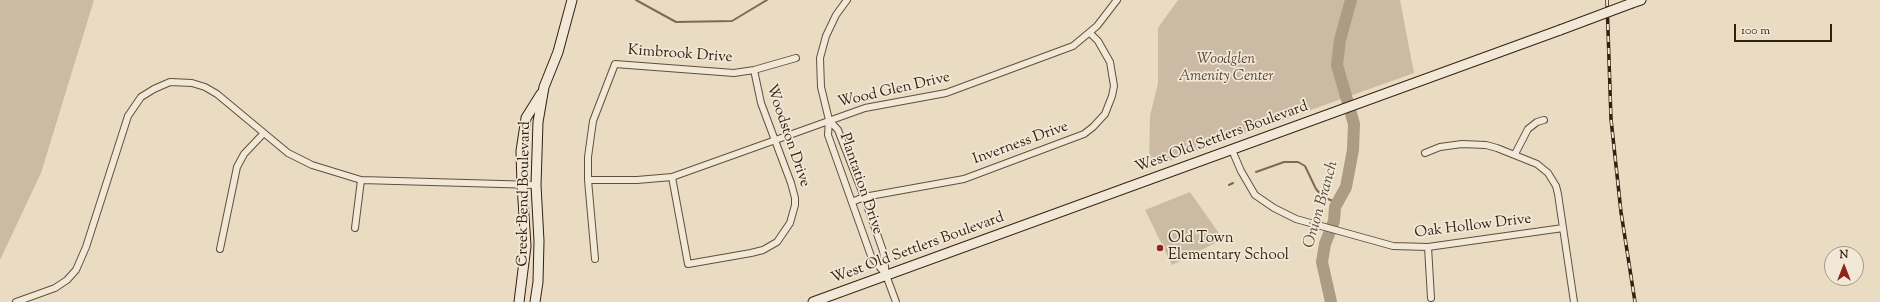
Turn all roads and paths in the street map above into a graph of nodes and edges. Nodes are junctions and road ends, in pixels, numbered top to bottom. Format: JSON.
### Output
{"nodes":[{"id":1,"x":572,"y":0,"type":"edge"},
{"id":2,"x":847,"y":0,"type":"edge"},
{"id":3,"x":1117,"y":0,"type":"edge"},
{"id":4,"x":1636,"y":2,"type":"edge"},
{"id":5,"x":1090,"y":34,"type":"junction"},
{"id":6,"x":796,"y":58,"type":"dead end"},
{"id":7,"x":754,"y":70,"type":"junction"},
{"id":8,"x":544,"y":87,"type":"junction"},
{"id":9,"x":829,"y":120,"type":"junction"},
{"id":10,"x":1544,"y":120,"type":"dead end"},
{"id":11,"x":263,"y":134,"type":"junction"},
{"id":12,"x":774,"y":140,"type":"junction"},
{"id":13,"x":1232,"y":150,"type":"junction"},
{"id":14,"x":1425,"y":153,"type":"dead end"},
{"id":15,"x":1515,"y":154,"type":"junction"},
{"id":16,"x":672,"y":177,"type":"junction"},
{"id":17,"x":361,"y":180,"type":"junction"},
{"id":18,"x":588,"y":180,"type":"junction"},
{"id":19,"x":522,"y":185,"type":"junction"},
{"id":20,"x":536,"y":185,"type":"junction"},
{"id":21,"x":864,"y":197,"type":"junction"},
{"id":22,"x":852,"y":202,"type":"junction"},
{"id":23,"x":355,"y":228,"type":"dead end"},
{"id":24,"x":1563,"y":228,"type":"junction"},
{"id":25,"x":1428,"y":247,"type":"junction"},
{"id":26,"x":220,"y":249,"type":"dead end"},
{"id":27,"x":595,"y":259,"type":"dead end"},
{"id":28,"x":886,"y":275,"type":"junction"},
{"id":29,"x":1431,"y":298,"type":"dead end"},
{"id":30,"x":16,"y":302,"type":"edge"},
{"id":31,"x":519,"y":302,"type":"edge"},
{"id":32,"x":535,"y":302,"type":"edge"},
{"id":33,"x":813,"y":302,"type":"edge"},
{"id":34,"x":896,"y":302,"type":"edge"},
{"id":35,"x":1574,"y":302,"type":"edge"}],
"edges":[{"from":1,"to":8,"type":"main road","name":"Creek Bend Boulevard"},
{"from":2,"to":9,"type":"street","name":"Plantation Drive"},
{"from":3,"to":5,"type":"street","name":"Wood Glen Drive"},
{"from":4,"to":13,"type":"main road","name":"West Old Settlers Boulevard","bridge":true},
{"from":5,"to":9,"type":"street","name":"Wood Glen Drive"},
{"from":5,"to":21,"type":"street","name":"Inverness Drive"},
{"from":6,"to":7,"type":"street","name":"Kimbrook Drive"},
{"from":7,"to":12,"type":"street","name":"Woodston Drive"},
{"from":7,"to":18,"type":"street","name":"Kimbrook Drive"},
{"from":8,"to":19,"type":"main road","name":"Creek Bend Boulevard"},
{"from":8,"to":20,"type":"main road","name":"Creek Bend Boulevard"},
{"from":9,"to":12,"type":"street","name":"Wood Glen Drive"},
{"from":9,"to":21,"type":"street","name":"Plantation Drive"},
{"from":9,"to":22,"type":"street","name":"Plantation Drive"},
{"from":10,"to":15,"type":"street"},
{"from":11,"to":17,"type":"street"},
{"from":11,"to":26,"type":"street"},
{"from":11,"to":30,"type":"street"},
{"from":12,"to":16,"type":"street","name":"Wood Glen Drive"},
{"from":12,"to":16,"type":"street","name":"Woodston Drive"},
{"from":13,"to":25,"type":"street","name":"Oak Hollow Drive"},
{"from":13,"to":28,"type":"main road","name":"West Old Settlers Boulevard"},
{"from":14,"to":15,"type":"street"},
{"from":15,"to":24,"type":"street"},
{"from":16,"to":18,"type":"street","name":"Wood Glen Drive"},
{"from":17,"to":19,"type":"street"},
{"from":17,"to":23,"type":"street"},
{"from":18,"to":27,"type":"street","name":"Kimbrook Drive"},
{"from":19,"to":20,"type":"street"},
{"from":19,"to":31,"type":"main road","name":"Creek Bend Boulevard"},
{"from":20,"to":32,"type":"main road","name":"Creek Bend Boulevard"},
{"from":21,"to":22,"type":"street","name":"Inverness Drive"},
{"from":21,"to":28,"type":"street","name":"Plantation Drive"},
{"from":22,"to":28,"type":"street","name":"Plantation Drive"},
{"from":24,"to":25,"type":"street","name":"Oak Hollow Drive"},
{"from":24,"to":35,"type":"street"},
{"from":25,"to":29,"type":"street"},
{"from":28,"to":33,"type":"main road","name":"West Old Settlers Boulevard"},
{"from":28,"to":34,"type":"street","name":"Plantation Drive"}]}
